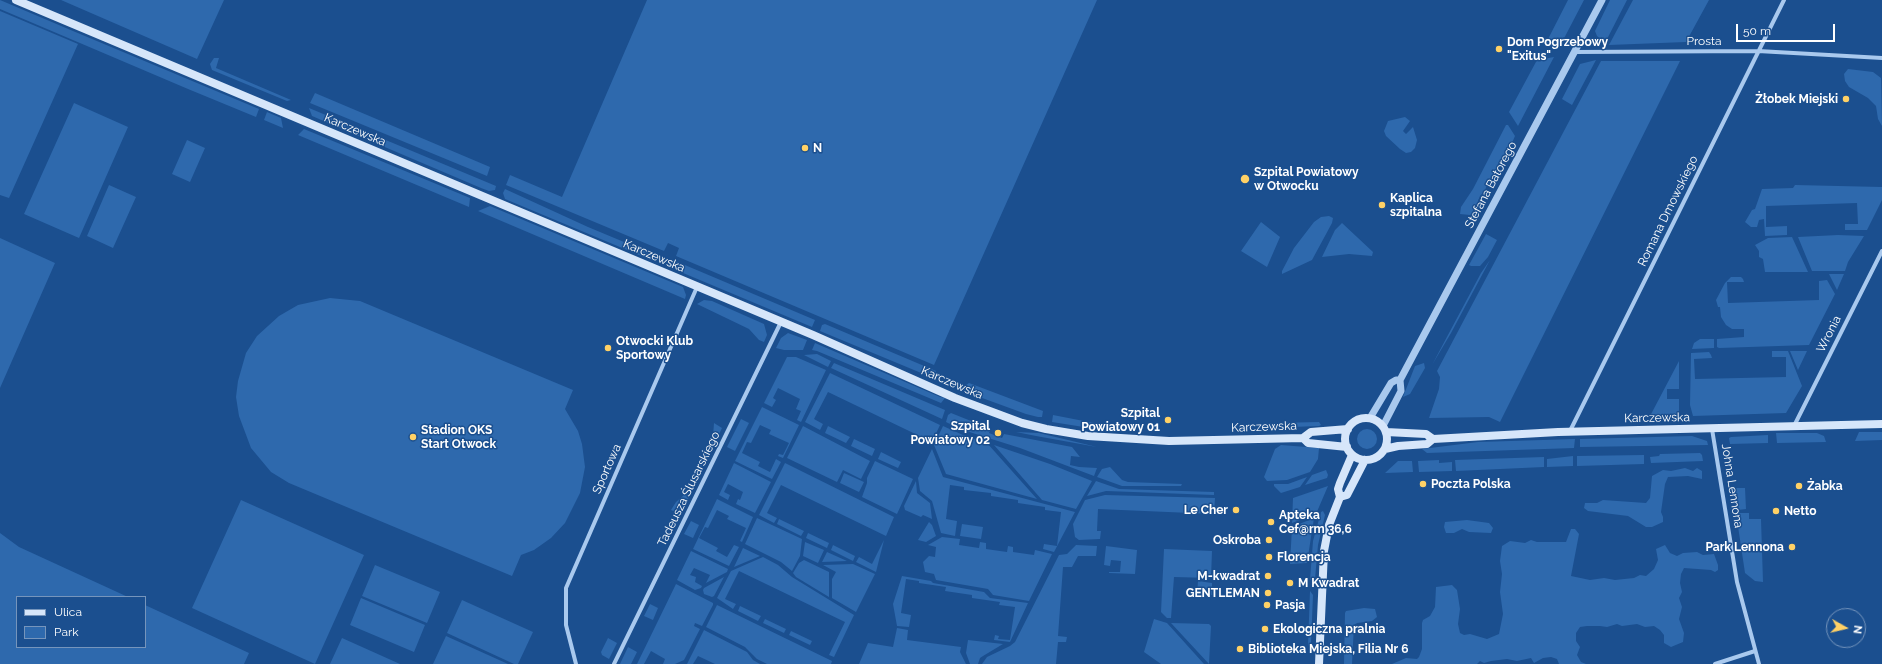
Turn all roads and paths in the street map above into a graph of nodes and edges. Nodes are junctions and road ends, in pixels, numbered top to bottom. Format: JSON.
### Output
{"nodes":[{"id":1,"x":16,"y":0,"type":"edge"},
{"id":2,"x":1602,"y":0,"type":"edge"},
{"id":3,"x":1784,"y":0,"type":"edge"},
{"id":4,"x":1758,"y":51,"type":"junction"},
{"id":5,"x":1575,"y":52,"type":"junction"},
{"id":6,"x":1882,"y":58,"type":"edge"},
{"id":7,"x":1882,"y":251,"type":"edge"},
{"id":8,"x":697,"y":287,"type":"junction"},
{"id":9,"x":782,"y":322,"type":"junction"},
{"id":10,"x":1400,"y":380,"type":"junction"},
{"id":11,"x":1370,"y":418,"type":"junction"},
{"id":12,"x":1882,"y":424,"type":"edge"},
{"id":13,"x":1794,"y":426,"type":"junction"},
{"id":14,"x":1712,"y":428,"type":"junction"},
{"id":15,"x":1348,"y":429,"type":"junction"},
{"id":16,"x":1384,"y":429,"type":"junction"},
{"id":17,"x":1570,"y":432,"type":"junction"},
{"id":18,"x":1303,"y":438,"type":"junction"},
{"id":19,"x":1433,"y":439,"type":"junction"},
{"id":20,"x":1347,"y":447,"type":"junction"},
{"id":21,"x":1385,"y":449,"type":"junction"},
{"id":22,"x":1352,"y":454,"type":"junction"},
{"id":23,"x":1365,"y":460,"type":"junction"},
{"id":24,"x":1340,"y":497,"type":"junction"},
{"id":25,"x":1756,"y":651,"type":"junction"},
{"id":26,"x":576,"y":664,"type":"edge"},
{"id":27,"x":614,"y":664,"type":"edge"},
{"id":28,"x":1319,"y":664,"type":"edge"},
{"id":29,"x":1715,"y":664,"type":"edge"},
{"id":30,"x":1759,"y":664,"type":"edge"}],
"edges":[{"from":1,"to":8,"type":"main road","name":"Karczewska"},
{"from":2,"to":5,"type":"street","name":"Stefana Batorego"},
{"from":3,"to":4,"type":"street","name":"Romana Dmowskiego"},
{"from":4,"to":5,"type":"street","name":"Prosta"},
{"from":4,"to":6,"type":"street","name":"Prosta"},
{"from":4,"to":17,"type":"street","name":"Romana Dmowskiego"},
{"from":5,"to":10,"type":"street","name":"Stefana Batorego"},
{"from":7,"to":13,"type":"street","name":"Wronia"},
{"from":8,"to":9,"type":"main road","name":"Karczewska"},
{"from":8,"to":26,"type":"street","name":"Sportowa"},
{"from":9,"to":18,"type":"main road","name":"Karczewska"},
{"from":9,"to":27,"type":"street","name":"Tadeusza Ślusarskiego"},
{"from":10,"to":11,"type":"street","name":"Stefana Batorego"},
{"from":10,"to":16,"type":"street","name":"Stefana Batorego"},
{"from":11,"to":15,"type":"main road"},
{"from":11,"to":16,"type":"main road"},
{"from":12,"to":13,"type":"main road","name":"Karczewska"},
{"from":13,"to":14,"type":"main road","name":"Karczewska"},
{"from":14,"to":17,"type":"main road","name":"Karczewska"},
{"from":14,"to":25,"type":"street","name":"Johna Lennona"},
{"from":15,"to":18,"type":"main road","name":"Karczewska"},
{"from":15,"to":20,"type":"main road"},
{"from":16,"to":19,"type":"main road","name":"Karczewska"},
{"from":16,"to":21,"type":"main road"},
{"from":17,"to":19,"type":"main road","name":"Karczewska"},
{"from":18,"to":20,"type":"main road","name":"Karczewska"},
{"from":19,"to":21,"type":"main road","name":"Karczewska"},
{"from":20,"to":22,"type":"main road"},
{"from":21,"to":23,"type":"main road"},
{"from":22,"to":23,"type":"main road"},
{"from":22,"to":24,"type":"main road"},
{"from":23,"to":24,"type":"main road"},
{"from":24,"to":28,"type":"main road"},
{"from":25,"to":29,"type":"street"},
{"from":25,"to":30,"type":"street","name":"Johna Lennona"}]}
